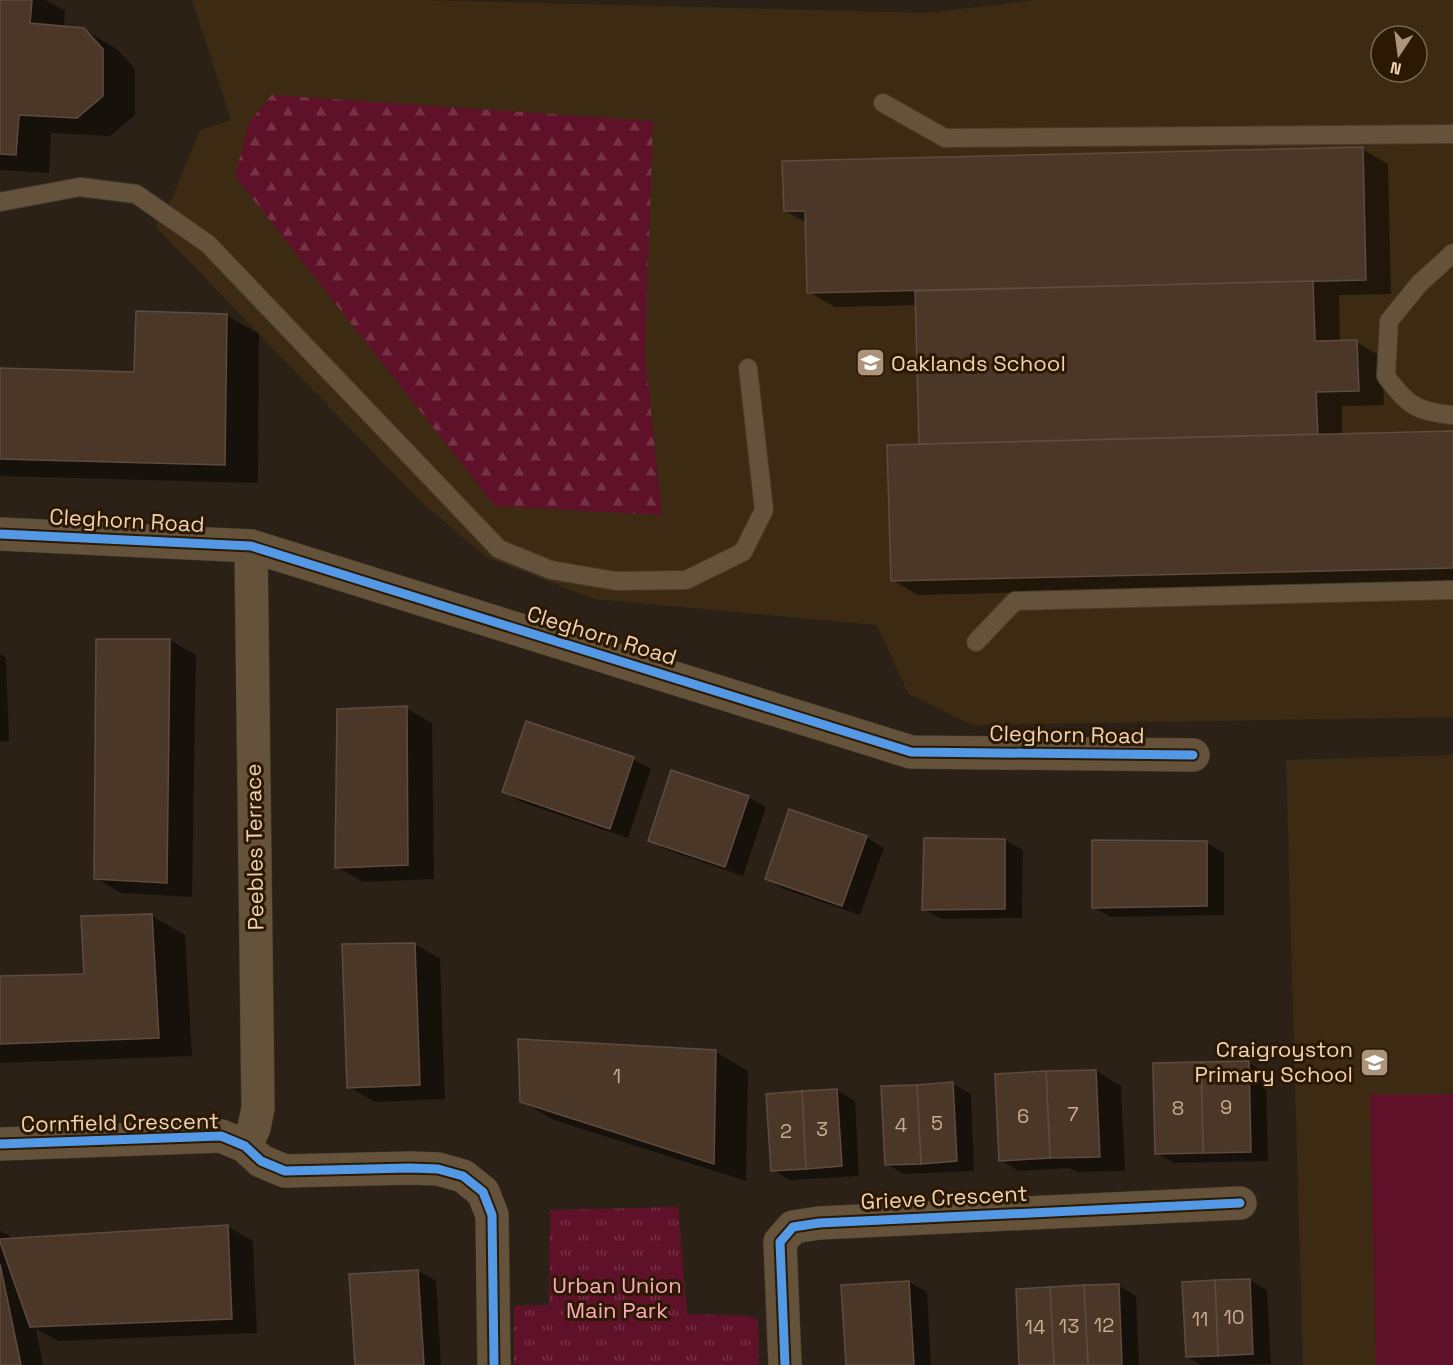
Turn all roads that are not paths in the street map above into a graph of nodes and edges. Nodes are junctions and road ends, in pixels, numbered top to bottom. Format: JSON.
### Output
{"nodes":[{"id":1,"x":883,"y":103,"type":"dead end"},
{"id":2,"x":1453,"y":134,"type":"edge"},
{"id":3,"x":0,"y":202,"type":"edge"},
{"id":4,"x":1453,"y":253,"type":"edge"},
{"id":5,"x":748,"y":369,"type":"dead end"},
{"id":6,"x":1453,"y":415,"type":"edge"},
{"id":7,"x":0,"y":534,"type":"edge"},
{"id":8,"x":251,"y":546,"type":"junction"},
{"id":9,"x":1453,"y":590,"type":"edge"},
{"id":10,"x":976,"y":642,"type":"dead end"},
{"id":11,"x":1193,"y":755,"type":"dead end"},
{"id":12,"x":0,"y":1144,"type":"edge"},
{"id":13,"x":245,"y":1146,"type":"junction"},
{"id":14,"x":1240,"y":1203,"type":"dead end"},
{"id":15,"x":494,"y":1365,"type":"edge"},
{"id":16,"x":784,"y":1365,"type":"edge"}],
"edges":[{"from":1,"to":2,"type":"lane"},
{"from":3,"to":5,"type":"lane"},
{"from":4,"to":6,"type":"lane"},
{"from":7,"to":8,"type":"street","name":"Cleghorn Road"},
{"from":8,"to":11,"type":"street","name":"Cleghorn Road"},
{"from":8,"to":13,"type":"street","name":"Peebles Terrace"},
{"from":9,"to":10,"type":"lane"},
{"from":12,"to":13,"type":"street","name":"Cornfield Crescent"},
{"from":13,"to":15,"type":"street","name":"Cornfield Crescent"},
{"from":14,"to":16,"type":"street","name":"Grieve Crescent"}]}
